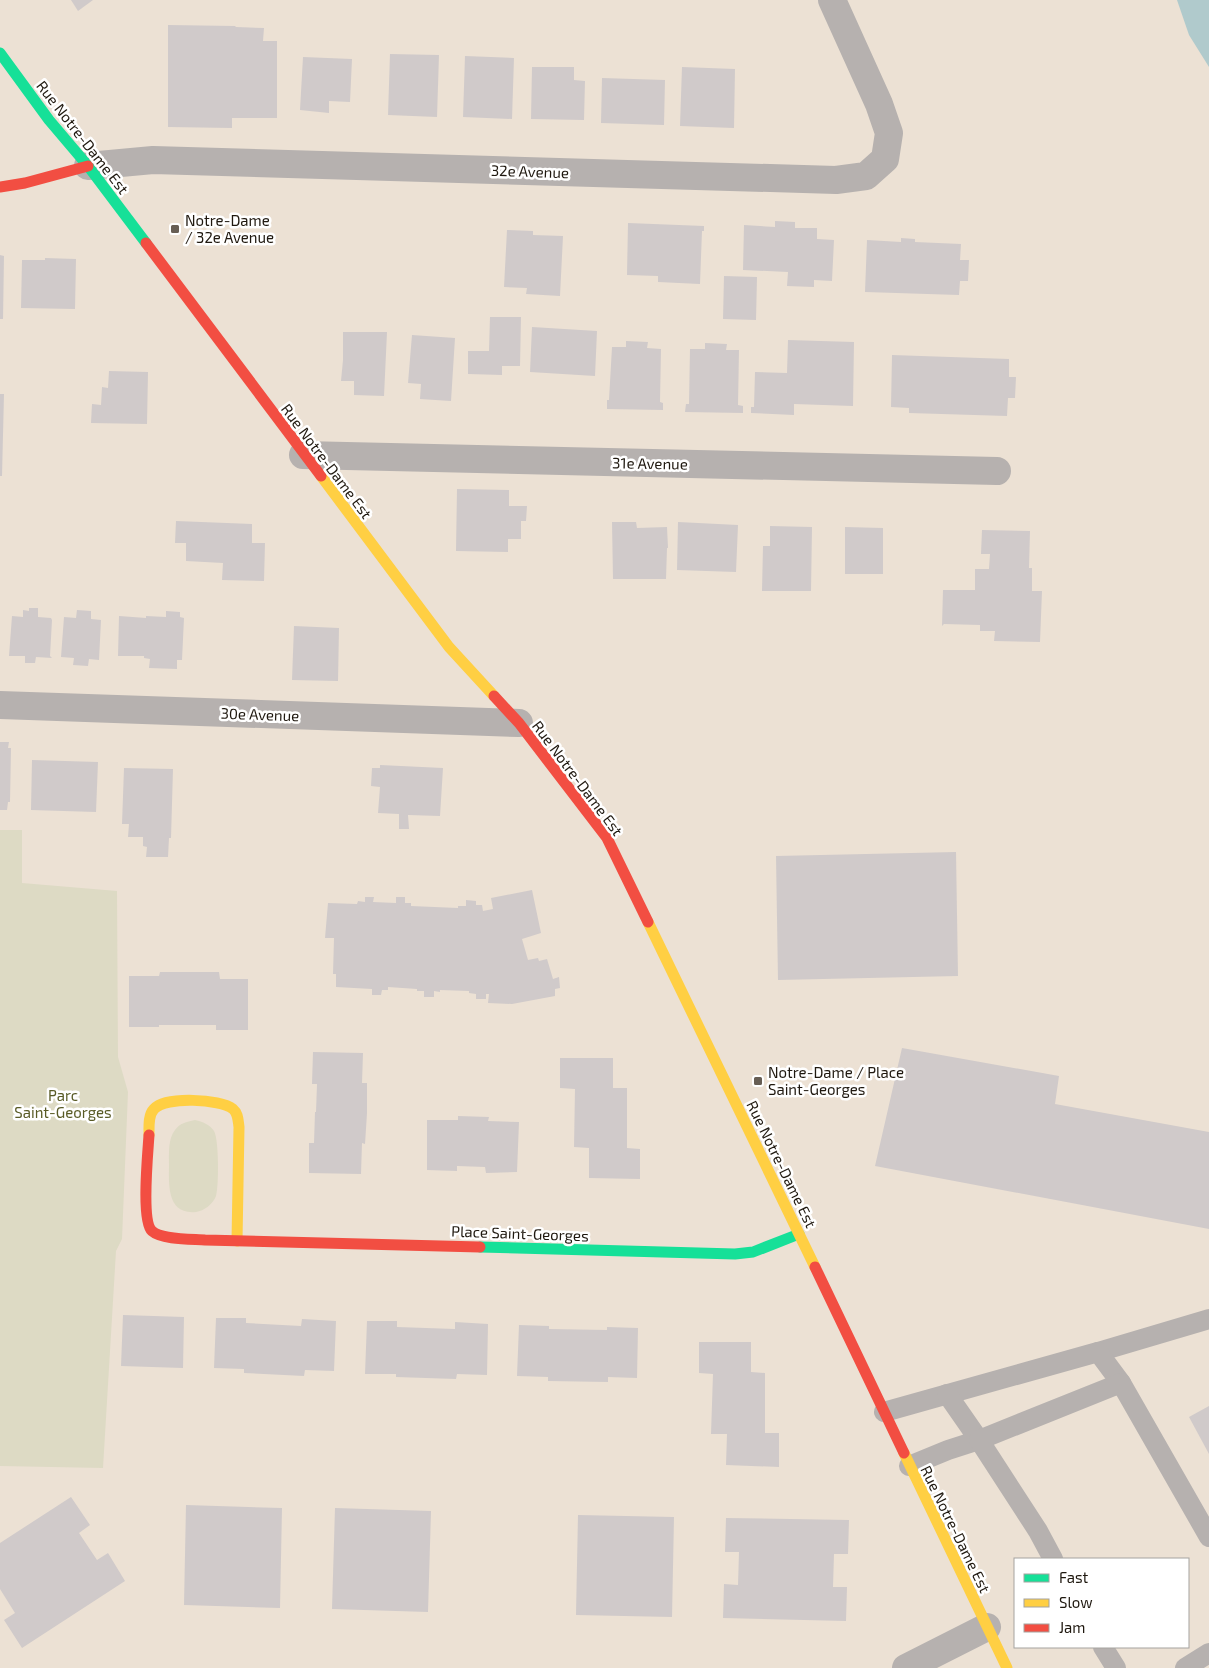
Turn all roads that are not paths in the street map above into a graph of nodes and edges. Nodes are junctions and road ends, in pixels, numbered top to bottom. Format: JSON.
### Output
{"nodes":[{"id":1,"x":832,"y":0,"type":"edge"},
{"id":2,"x":0,"y":53,"type":"edge"},
{"id":3,"x":88,"y":166,"type":"junction"},
{"id":4,"x":0,"y":188,"type":"edge"},
{"id":5,"x":304,"y":455,"type":"junction"},
{"id":6,"x":997,"y":471,"type":"dead end"},
{"id":7,"x":0,"y":705,"type":"edge"},
{"id":8,"x":519,"y":723,"type":"junction"},
{"id":9,"x":799,"y":1234,"type":"junction"},
{"id":10,"x":237,"y":1241,"type":"junction"},
{"id":11,"x":1209,"y":1320,"type":"edge"},
{"id":12,"x":1098,"y":1352,"type":"junction"},
{"id":13,"x":1121,"y":1383,"type":"junction"},
{"id":14,"x":947,"y":1394,"type":"junction"},
{"id":15,"x":884,"y":1412,"type":"junction"},
{"id":16,"x":979,"y":1440,"type":"junction"},
{"id":17,"x":909,"y":1466,"type":"junction"},
{"id":18,"x":1209,"y":1537,"type":"edge"},
{"id":19,"x":1052,"y":1558,"type":"edge"},
{"id":20,"x":987,"y":1627,"type":"junction"},
{"id":21,"x":1104,"y":1648,"type":"edge"},
{"id":22,"x":1209,"y":1653,"type":"edge"},
{"id":23,"x":906,"y":1668,"type":"edge"},
{"id":24,"x":1007,"y":1668,"type":"edge"},
{"id":25,"x":1116,"y":1668,"type":"edge"},
{"id":26,"x":1185,"y":1668,"type":"edge"}],
"edges":[{"from":1,"to":3,"type":"street","name":"32e Avenue"},
{"from":2,"to":3,"type":"main road","name":"Rue Notre-Dame Est"},
{"from":3,"to":4,"type":"main road","name":"32e Avenue"},
{"from":3,"to":5,"type":"main road","name":"Rue Notre-Dame Est"},
{"from":5,"to":6,"type":"street","name":"31e Avenue"},
{"from":5,"to":8,"type":"main road","name":"Rue Notre-Dame Est"},
{"from":7,"to":8,"type":"street","name":"30e Avenue"},
{"from":8,"to":9,"type":"main road","name":"Rue Notre-Dame Est"},
{"from":9,"to":10,"type":"main road","name":"Place Saint-Georges"},
{"from":9,"to":15,"type":"main road","name":"Rue Notre-Dame Est"},
{"from":10,"to":10,"type":"main road","name":"Place Saint-Georges"},
{"from":11,"to":12,"type":"lane"},
{"from":12,"to":13,"type":"lane"},
{"from":12,"to":14,"type":"lane"},
{"from":13,"to":16,"type":"lane"},
{"from":13,"to":18,"type":"lane"},
{"from":14,"to":15,"type":"lane"},
{"from":14,"to":16,"type":"lane"},
{"from":15,"to":17,"type":"main road","name":"Rue Notre-Dame Est"},
{"from":16,"to":17,"type":"lane"},
{"from":16,"to":19,"type":"lane"},
{"from":17,"to":20,"type":"main road","name":"Rue Notre-Dame Est"},
{"from":20,"to":23,"type":"street"},
{"from":20,"to":24,"type":"main road","name":"Rue Notre-Dame Est"},
{"from":21,"to":25,"type":"lane"},
{"from":22,"to":26,"type":"lane"}]}
